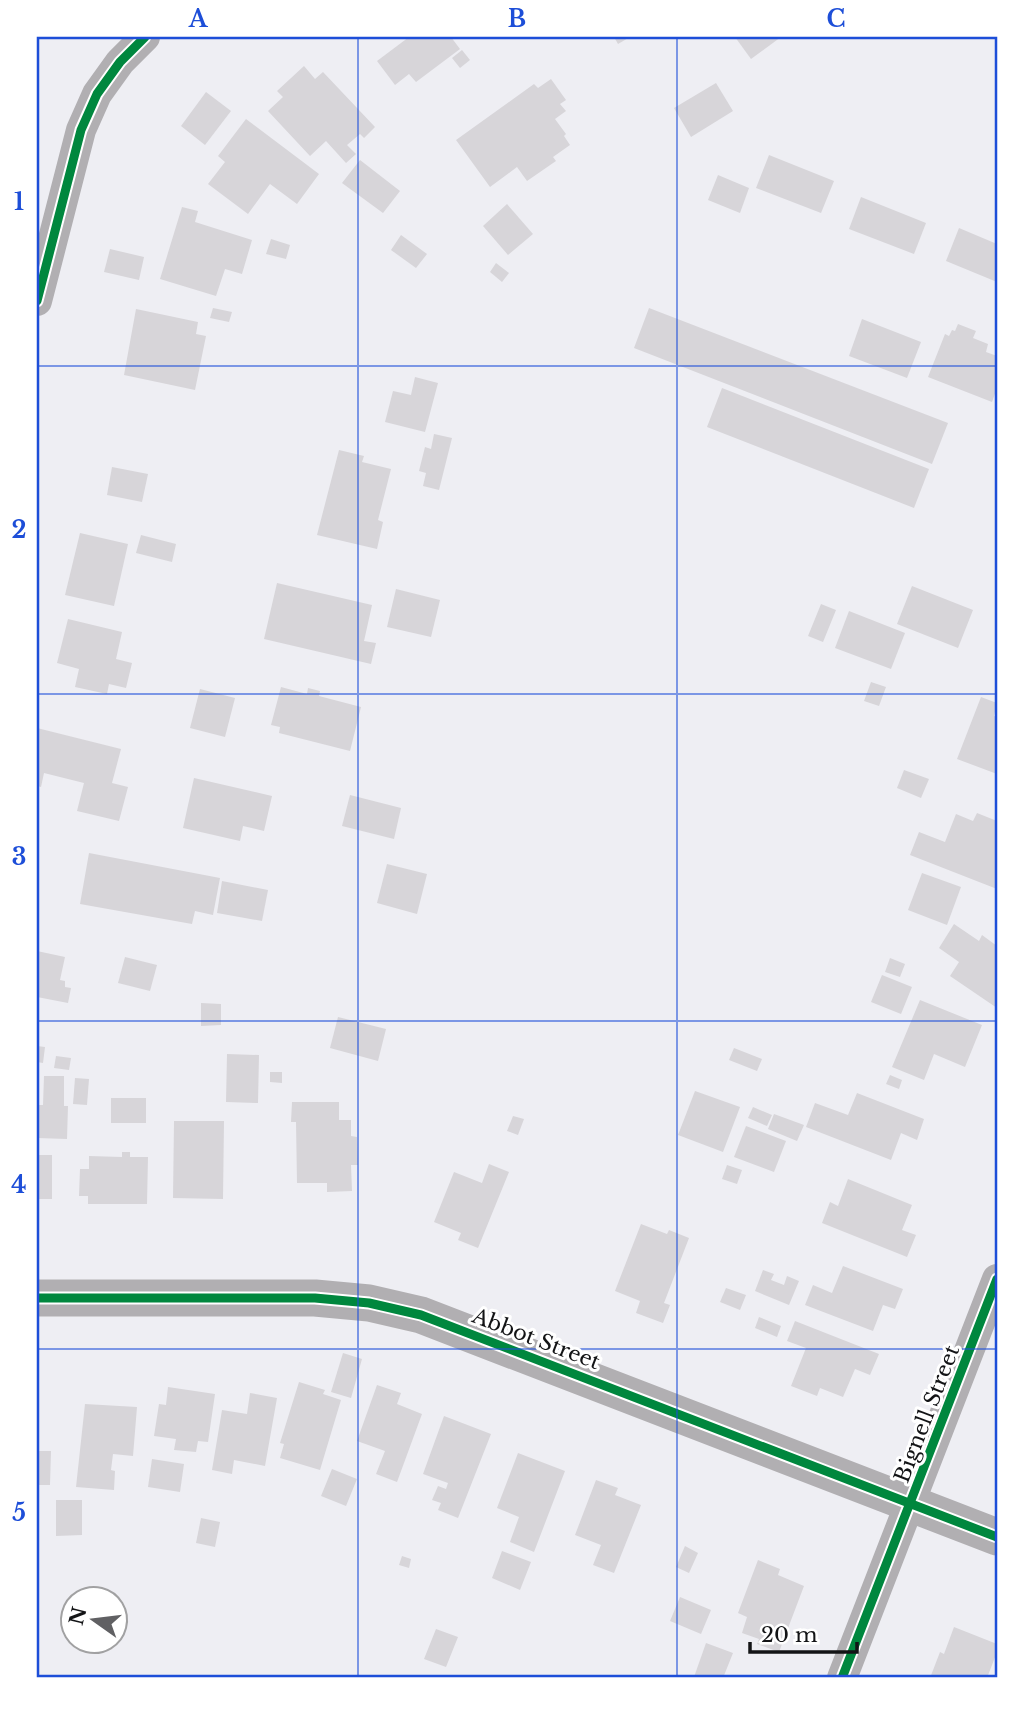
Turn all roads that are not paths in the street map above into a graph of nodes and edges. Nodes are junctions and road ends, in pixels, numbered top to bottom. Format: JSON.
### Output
{"nodes":[{"id":1,"x":145,"y":37,"type":"edge"},
{"id":2,"x":37,"y":301,"type":"edge"},
{"id":3,"x":997,"y":1279,"type":"edge"},
{"id":4,"x":37,"y":1298,"type":"edge"},
{"id":5,"x":911,"y":1504,"type":"junction"},
{"id":6,"x":997,"y":1537,"type":"edge"},
{"id":7,"x":842,"y":1678,"type":"edge"}],
"edges":[{"from":1,"to":2,"type":"street"},
{"from":3,"to":5,"type":"street","name":"Bignell Street"},
{"from":4,"to":5,"type":"street","name":"Abbot Street"},
{"from":5,"to":6,"type":"street","name":"Abbot Street"},
{"from":5,"to":7,"type":"street","name":"Bignell Street"}]}
